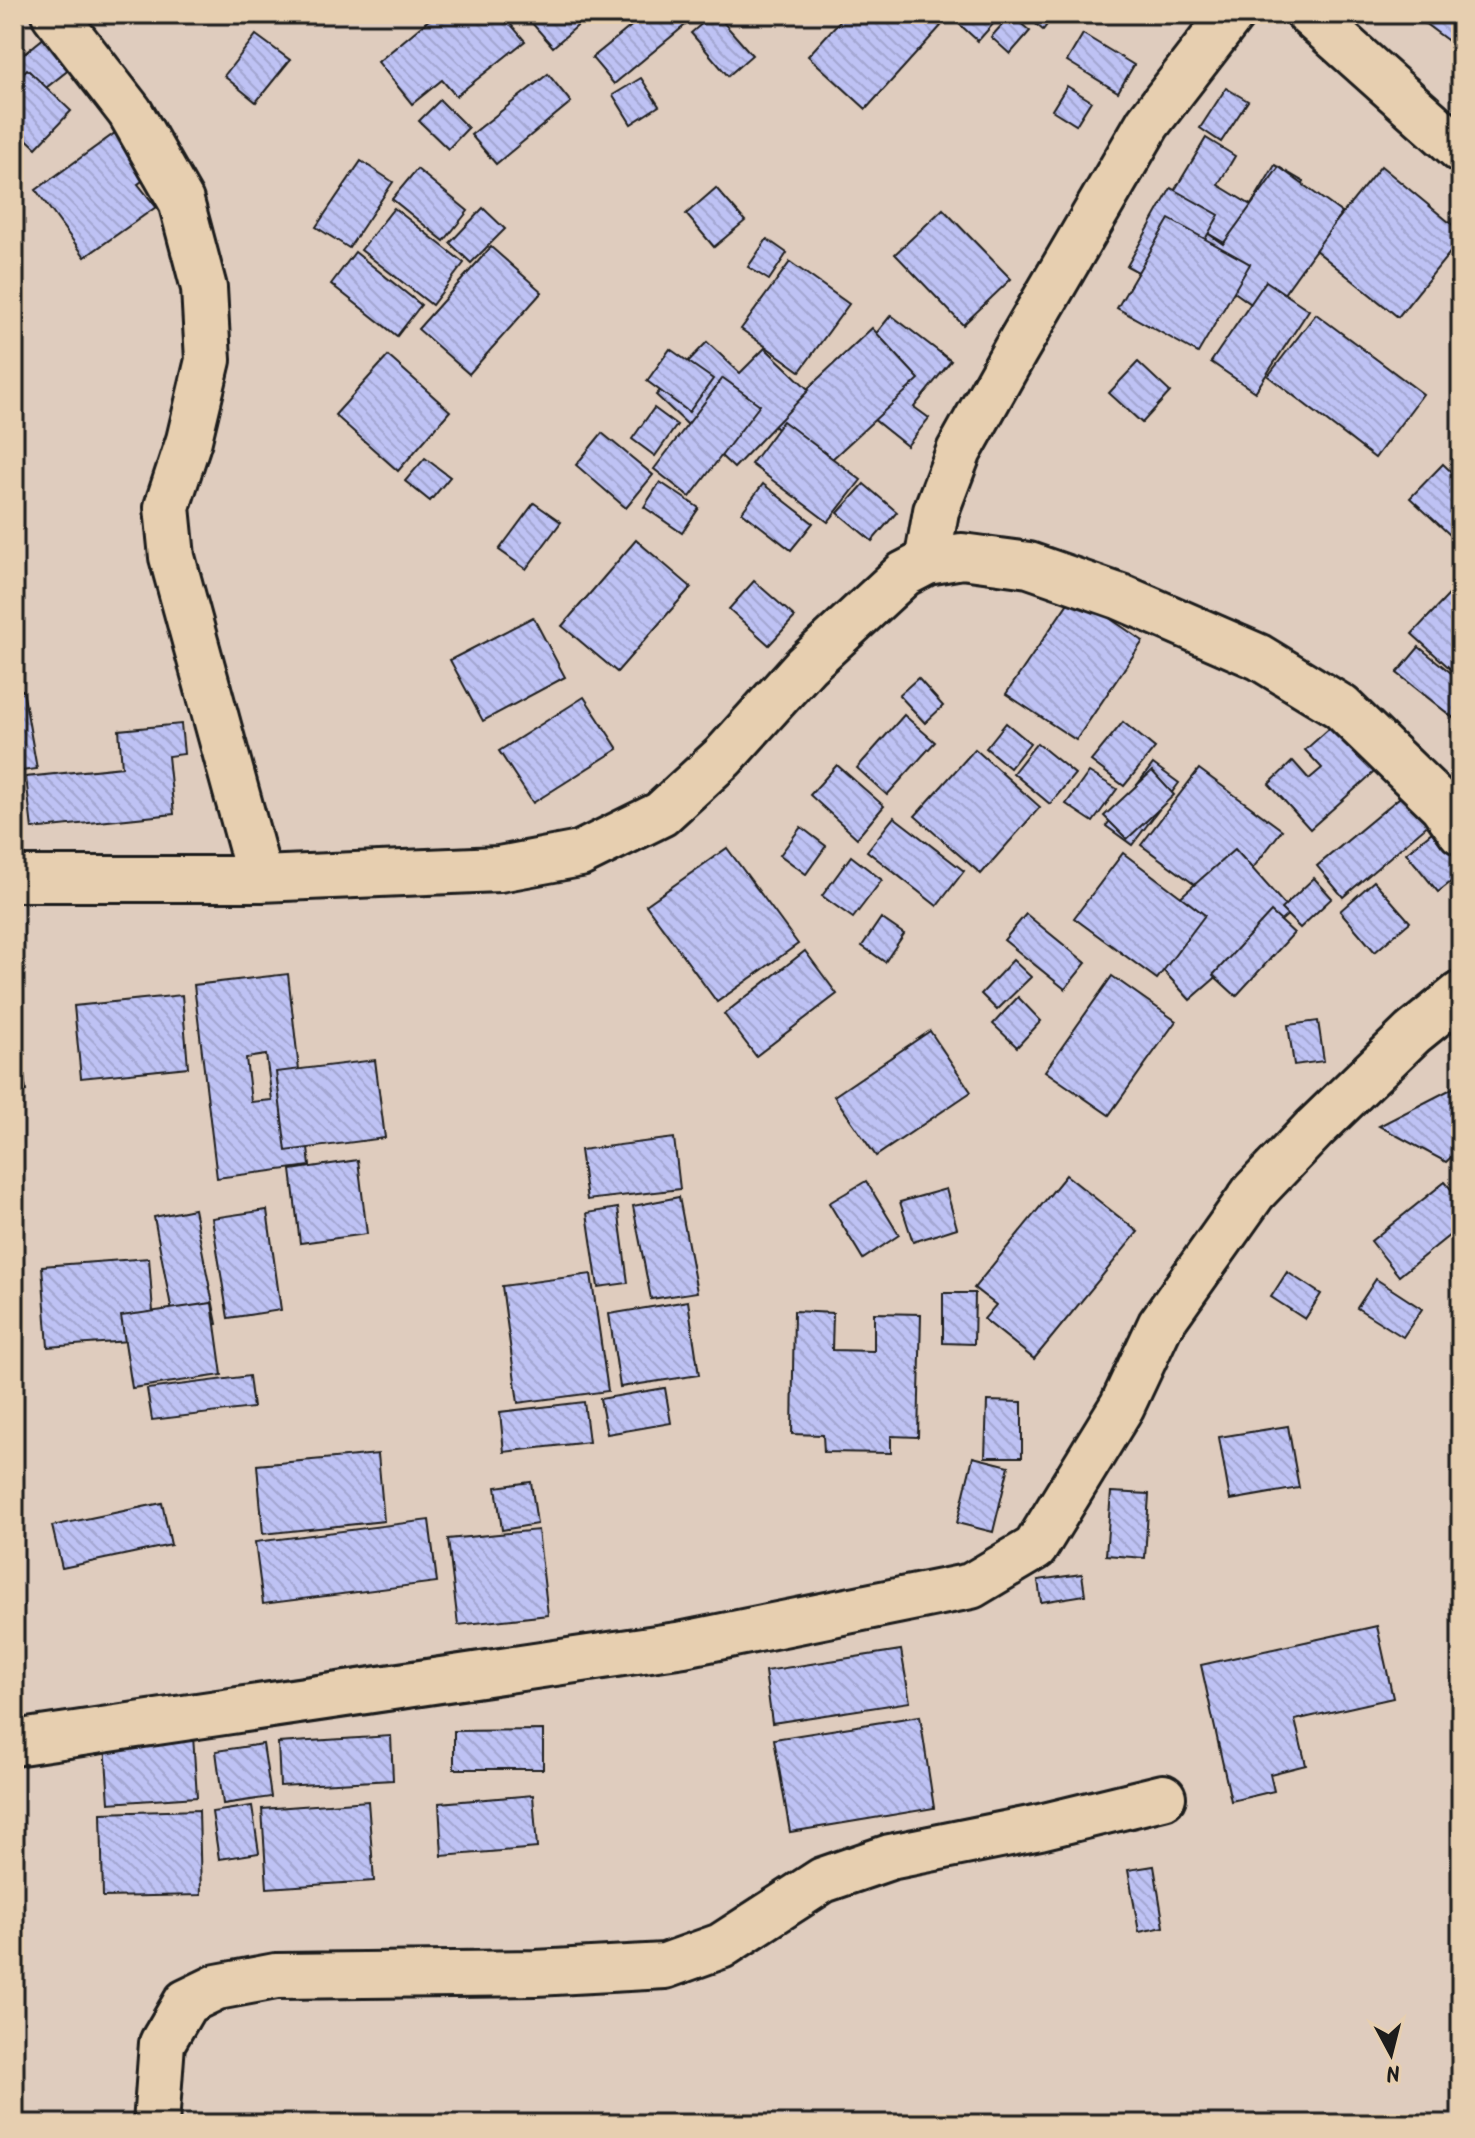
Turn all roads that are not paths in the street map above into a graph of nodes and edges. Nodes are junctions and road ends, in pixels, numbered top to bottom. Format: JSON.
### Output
{"nodes":[{"id":1,"x":54,"y":14,"type":"edge"},
{"id":2,"x":1232,"y":14,"type":"edge"},
{"id":3,"x":1309,"y":14,"type":"edge"},
{"id":4,"x":1461,"y":150,"type":"edge"},
{"id":5,"x":927,"y":562,"type":"junction"},
{"id":6,"x":1458,"y":819,"type":"edge"},
{"id":7,"x":14,"y":879,"type":"edge"},
{"id":8,"x":260,"y":879,"type":"junction"},
{"id":9,"x":1461,"y":994,"type":"edge"},
{"id":10,"x":14,"y":1743,"type":"edge"},
{"id":11,"x":1163,"y":1797,"type":"dead end"},
{"id":12,"x":156,"y":2124,"type":"edge"}],
"edges":[{"from":1,"to":8,"type":"street"},
{"from":2,"to":5,"type":"street"},
{"from":3,"to":4,"type":"street"},
{"from":5,"to":6,"type":"street"},
{"from":5,"to":8,"type":"street"},
{"from":7,"to":8,"type":"street"},
{"from":9,"to":10,"type":"street"},
{"from":11,"to":12,"type":"street"}]}
